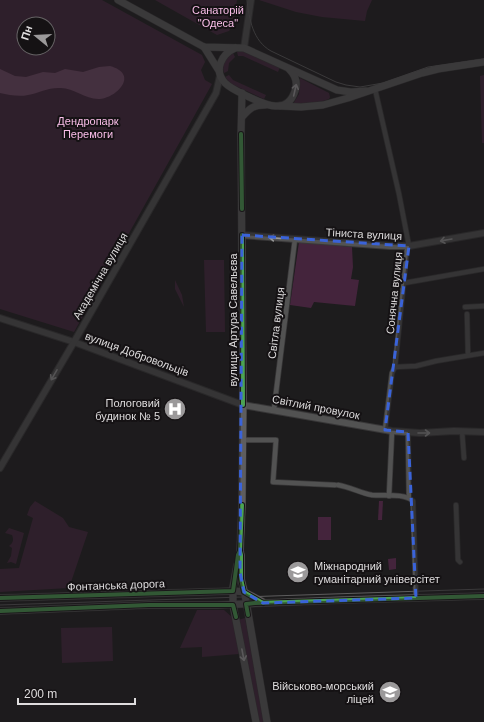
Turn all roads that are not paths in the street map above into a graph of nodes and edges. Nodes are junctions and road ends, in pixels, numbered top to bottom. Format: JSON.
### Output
{"nodes":[{"id":1,"x":118,"y":0,"type":"edge"},
{"id":2,"x":251,"y":0,"type":"edge"},
{"id":3,"x":204,"y":47,"type":"junction"},
{"id":4,"x":241,"y":47,"type":"junction"},
{"id":5,"x":484,"y":62,"type":"edge"},
{"id":6,"x":289,"y":69,"type":"junction"},
{"id":7,"x":220,"y":74,"type":"junction"},
{"id":8,"x":327,"y":86,"type":"junction"},
{"id":9,"x":232,"y":88,"type":"junction"},
{"id":10,"x":375,"y":89,"type":"junction"},
{"id":11,"x":366,"y":91,"type":"junction"},
{"id":12,"x":216,"y":93,"type":"junction"},
{"id":13,"x":242,"y":93,"type":"junction"},
{"id":14,"x":265,"y":104,"type":"junction"},
{"id":15,"x":323,"y":105,"type":"junction"},
{"id":16,"x":280,"y":106,"type":"junction"},
{"id":17,"x":242,"y":117,"type":"junction"},
{"id":18,"x":484,"y":233,"type":"edge"},
{"id":19,"x":242,"y":235,"type":"junction"},
{"id":20,"x":295,"y":240,"type":"junction"},
{"id":21,"x":409,"y":246,"type":"junction"},
{"id":22,"x":484,"y":269,"type":"edge"},
{"id":23,"x":404,"y":283,"type":"junction"},
{"id":24,"x":484,"y":306,"type":"edge"},
{"id":25,"x":466,"y":307,"type":"dead end"},
{"id":26,"x":467,"y":314,"type":"dead end"},
{"id":27,"x":0,"y":318,"type":"edge"},
{"id":28,"x":74,"y":342,"type":"junction"},
{"id":29,"x":484,"y":354,"type":"edge"},
{"id":30,"x":468,"y":355,"type":"junction"},
{"id":31,"x":395,"y":367,"type":"junction"},
{"id":32,"x":243,"y":405,"type":"junction"},
{"id":33,"x":274,"y":409,"type":"junction"},
{"id":34,"x":388,"y":430,"type":"junction"},
{"id":35,"x":408,"y":432,"type":"junction"},
{"id":36,"x":462,"y":432,"type":"junction"},
{"id":37,"x":484,"y":432,"type":"edge"},
{"id":38,"x":243,"y":440,"type":"junction"},
{"id":39,"x":464,"y":458,"type":"dead end"},
{"id":40,"x":0,"y":468,"type":"edge"},
{"id":41,"x":389,"y":496,"type":"junction"},
{"id":42,"x":411,"y":499,"type":"junction"},
{"id":43,"x":456,"y":505,"type":"dead end"},
{"id":44,"x":240,"y":551,"type":"junction"},
{"id":45,"x":460,"y":562,"type":"dead end"},
{"id":46,"x":233,"y":591,"type":"junction"},
{"id":47,"x":219,"y":592,"type":"junction"},
{"id":48,"x":244,"y":592,"type":"junction"},
{"id":49,"x":484,"y":596,"type":"edge"},
{"id":50,"x":0,"y":598,"type":"edge"},
{"id":51,"x":416,"y":598,"type":"junction"},
{"id":52,"x":263,"y":602,"type":"junction"},
{"id":53,"x":246,"y":604,"type":"junction"},
{"id":54,"x":219,"y":605,"type":"junction"},
{"id":55,"x":233,"y":605,"type":"junction"},
{"id":56,"x":0,"y":611,"type":"edge"},
{"id":57,"x":248,"y":615,"type":"junction"},
{"id":58,"x":236,"y":617,"type":"junction"},
{"id":59,"x":256,"y":722,"type":"edge"},
{"id":60,"x":267,"y":722,"type":"edge"}],
"edges":[{"from":1,"to":3,"type":"main road"},
{"from":2,"to":4,"type":"street"},
{"from":3,"to":4,"type":"main road"},
{"from":3,"to":7,"type":"main road"},
{"from":4,"to":6,"type":"main road"},
{"from":4,"to":7,"type":"main road"},
{"from":5,"to":10,"type":"main road"},
{"from":6,"to":8,"type":"main road"},
{"from":16,"to":6,"type":"main road","one_way":true},
{"from":7,"to":9,"type":"main road"},
{"from":7,"to":12,"type":"street","name":"Академічна вулиця"},
{"from":8,"to":11,"type":"main road"},
{"from":8,"to":15,"type":"main road"},
{"from":9,"to":12,"type":"street"},
{"from":9,"to":13,"type":"main road"},
{"from":10,"to":11,"type":"main road"},
{"from":10,"to":21,"type":"street","name":"Сонячна вулиця"},
{"from":11,"to":15,"type":"main road"},
{"from":12,"to":28,"type":"street","name":"Академічна вулиця"},
{"from":13,"to":14,"type":"main road"},
{"from":13,"to":17,"type":"main road","name":"вулиця Артура Савельєва"},
{"from":14,"to":16,"type":"main road"},
{"from":14,"to":17,"type":"main road"},
{"from":15,"to":16,"type":"main road"},
{"from":17,"to":19,"type":"main road","name":"вулиця Артура Савельєва"},
{"from":18,"to":21,"type":"street","name":"Тіниста вулиця","one_way":true},
{"from":20,"to":19,"type":"street","name":"Тіниста вулиця","one_way":true},
{"from":19,"to":32,"type":"main road","name":"вулиця Артура Савельєва"},
{"from":20,"to":21,"type":"street","name":"Тіниста вулиця"},
{"from":20,"to":33,"type":"street","name":"Світла вулиця"},
{"from":21,"to":23,"type":"street","name":"Сонячна вулиця"},
{"from":22,"to":23,"type":"street"},
{"from":23,"to":31,"type":"street","name":"Сонячна вулиця"},
{"from":24,"to":25,"type":"street"},
{"from":26,"to":30,"type":"street"},
{"from":27,"to":28,"type":"street","name":"вулиця Добровольців"},
{"from":28,"to":32,"type":"street","name":"вулиця Добровольців"},
{"from":28,"to":40,"type":"street","name":"Академічна вулиця","one_way":true},
{"from":29,"to":30,"type":"street"},
{"from":30,"to":31,"type":"street"},
{"from":31,"to":34,"type":"street","name":"Сонячна вулиця"},
{"from":32,"to":33,"type":"street","name":"Світлий провулок"},
{"from":32,"to":38,"type":"main road","name":"вулиця Артура Савельєва"},
{"from":33,"to":34,"type":"street","name":"Світлий провулок"},
{"from":34,"to":35,"type":"street","name":"Світлий провулок"},
{"from":34,"to":41,"type":"street","name":"Сонячна вулиця"},
{"from":35,"to":36,"type":"street","name":"Світлий провулок","one_way":true},
{"from":35,"to":42,"type":"street"},
{"from":36,"to":37,"type":"street","name":"Світлий провулок"},
{"from":36,"to":39,"type":"street"},
{"from":38,"to":41,"type":"street"},
{"from":38,"to":44,"type":"main road","name":"вулиця Артура Савельєва"},
{"from":41,"to":42,"type":"street"},
{"from":42,"to":51,"type":"street"},
{"from":43,"to":45,"type":"street"},
{"from":44,"to":46,"type":"main road","name":"вулиця Артура Савельєва"},
{"from":44,"to":48,"type":"main road","name":"вулиця Артура Савельєва"},
{"from":46,"to":47,"type":"main road","name":"Фонтанська дорога"},
{"from":46,"to":48,"type":"main road","name":"Фонтанська дорога"},
{"from":46,"to":55,"type":"main road","name":"вулиця Артура Савельєва"},
{"from":47,"to":50,"type":"main road","name":"Фонтанська дорога"},
{"from":47,"to":54,"type":"main road"},
{"from":48,"to":52,"type":"main road"},
{"from":48,"to":53,"type":"main road","name":"вулиця Артура Савельєва"},
{"from":49,"to":51,"type":"main road"},
{"from":51,"to":52,"type":"main road"},
{"from":52,"to":53,"type":"main road"},
{"from":53,"to":55,"type":"main road","name":"Фонтанська дорога"},
{"from":53,"to":57,"type":"main road","name":"вулиця Артура Савельєва"},
{"from":54,"to":55,"type":"main road","name":"Фонтанська дорога"},
{"from":54,"to":56,"type":"main road","name":"Фонтанська дорога"},
{"from":55,"to":58,"type":"main road","name":"вулиця Артура Савельєва"},
{"from":57,"to":58,"type":"main road"},
{"from":57,"to":60,"type":"main road","name":"вулиця Артура Савельєва"},
{"from":58,"to":59,"type":"main road","name":"вулиця Артура Савельєва","one_way":true}]}
